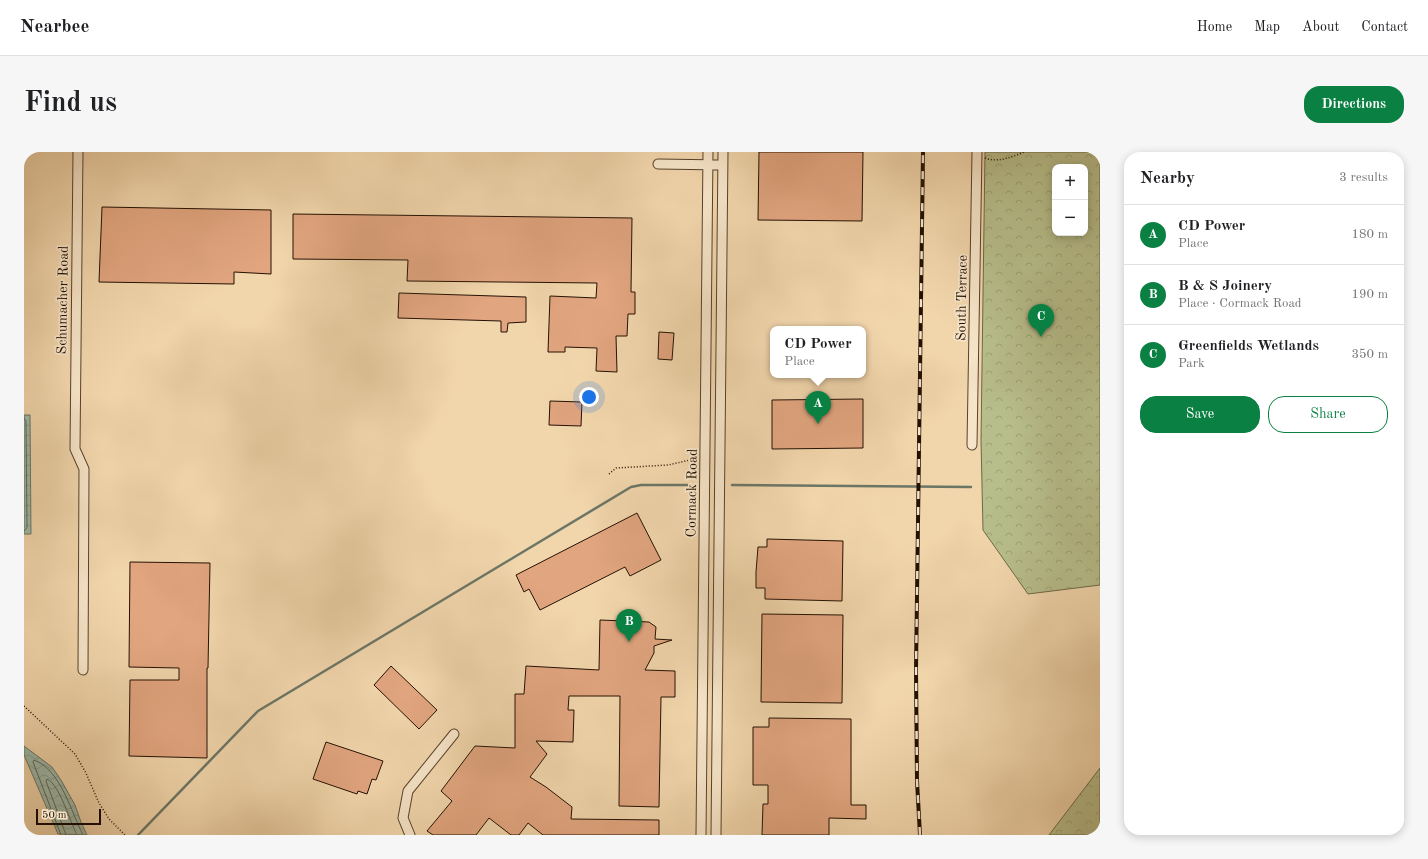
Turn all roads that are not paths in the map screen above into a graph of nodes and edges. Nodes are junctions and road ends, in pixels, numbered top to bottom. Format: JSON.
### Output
{"nodes":[{"id":1,"x":78,"y":152,"type":"edge"},
{"id":2,"x":708,"y":152,"type":"edge"},
{"id":3,"x":723,"y":152,"type":"edge"},
{"id":4,"x":977,"y":154,"type":"edge"},
{"id":5,"x":658,"y":164,"type":"dead end"},
{"id":6,"x":708,"y":164,"type":"junction"},
{"id":7,"x":723,"y":165,"type":"junction"},
{"id":8,"x":972,"y":445,"type":"dead end"},
{"id":9,"x":83,"y":670,"type":"dead end"},
{"id":10,"x":454,"y":734,"type":"dead end"},
{"id":11,"x":410,"y":835,"type":"edge"},
{"id":12,"x":701,"y":835,"type":"edge"},
{"id":13,"x":716,"y":835,"type":"edge"}],
"edges":[{"from":1,"to":9,"type":"street","name":"Schumacher Road"},
{"from":2,"to":6,"type":"street","name":"Cormack Road"},
{"from":3,"to":7,"type":"street","name":"Cormack Road"},
{"from":4,"to":8,"type":"street","name":"South Terrace"},
{"from":5,"to":6,"type":"street"},
{"from":6,"to":7,"type":"street"},
{"from":6,"to":12,"type":"street","name":"Cormack Road"},
{"from":7,"to":13,"type":"street","name":"Cormack Road"},
{"from":10,"to":11,"type":"street"}]}
